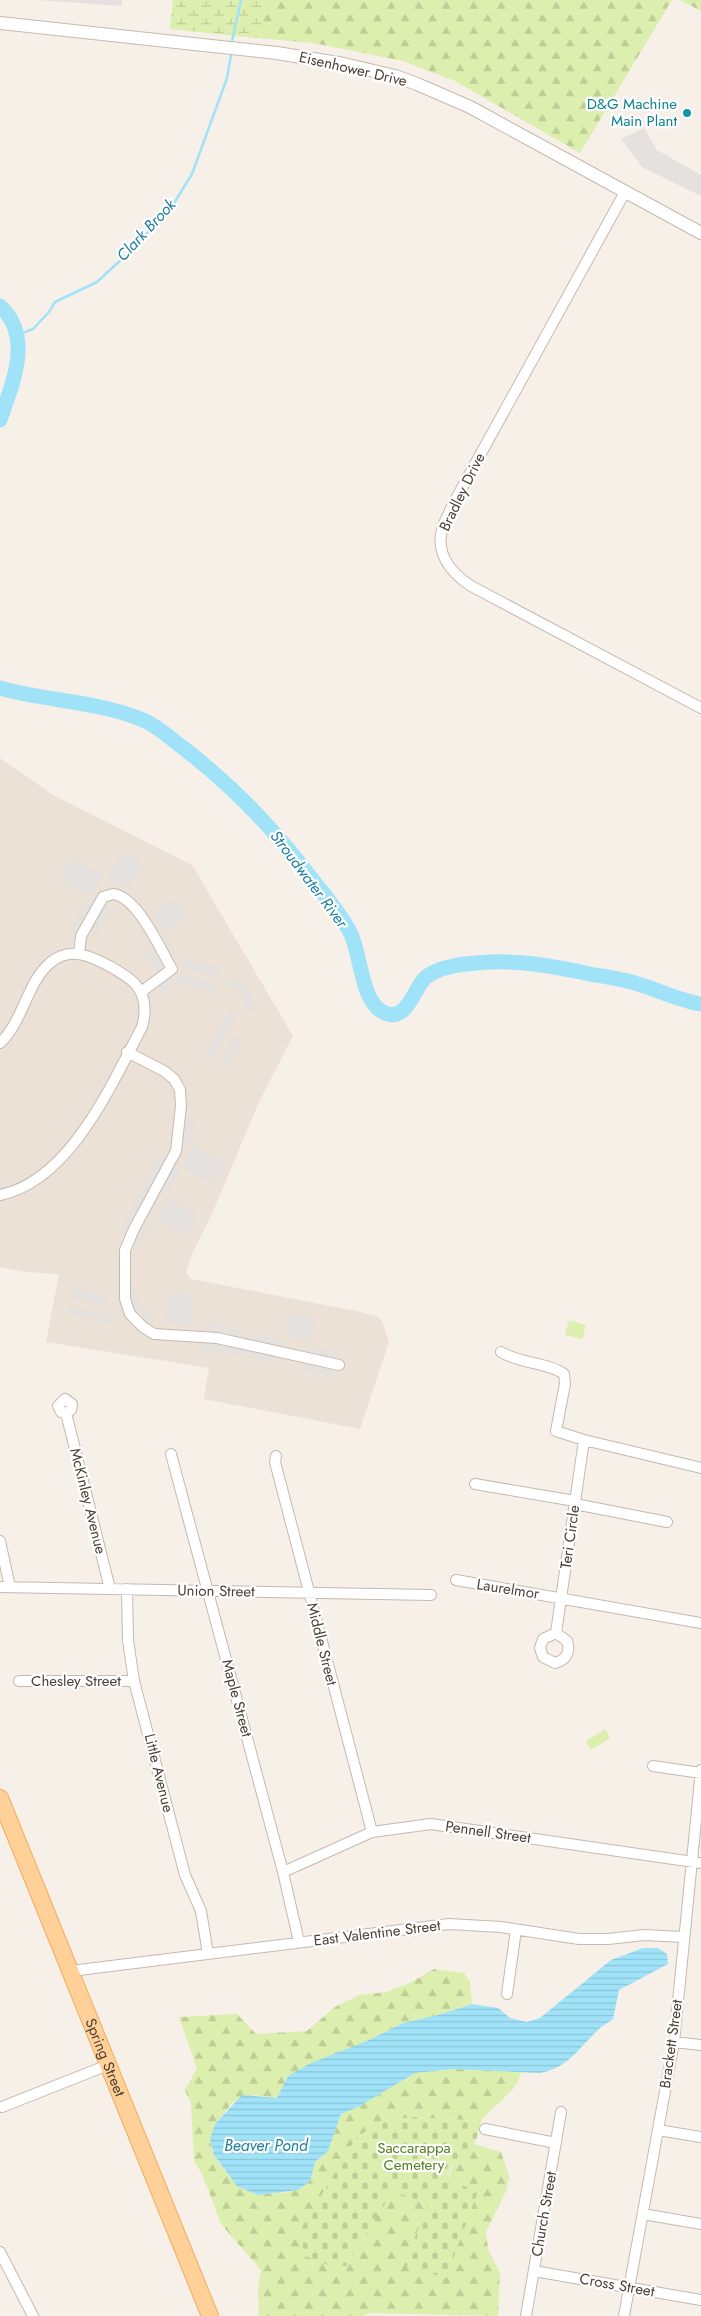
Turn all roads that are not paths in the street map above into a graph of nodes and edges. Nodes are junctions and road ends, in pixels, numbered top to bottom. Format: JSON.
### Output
{"nodes":[{"id":1,"x":0,"y":22,"type":"edge"},
{"id":2,"x":625,"y":192,"type":"junction"},
{"id":3,"x":701,"y":233,"type":"edge"},
{"id":4,"x":701,"y":708,"type":"edge"},
{"id":5,"x":79,"y":954,"type":"junction"},
{"id":6,"x":140,"y":992,"type":"junction"},
{"id":7,"x":0,"y":1043,"type":"edge"},
{"id":8,"x":128,"y":1052,"type":"junction"},
{"id":9,"x":0,"y":1195,"type":"edge"},
{"id":10,"x":501,"y":1352,"type":"dead end"},
{"id":11,"x":339,"y":1365,"type":"dead end"},
{"id":12,"x":66,"y":1414,"type":"dead end"},
{"id":13,"x":584,"y":1440,"type":"junction"},
{"id":14,"x":171,"y":1454,"type":"dead end"},
{"id":15,"x":276,"y":1456,"type":"dead end"},
{"id":16,"x":701,"y":1468,"type":"edge"},
{"id":17,"x":475,"y":1484,"type":"dead end"},
{"id":18,"x":575,"y":1502,"type":"junction"},
{"id":19,"x":667,"y":1522,"type":"dead end"},
{"id":20,"x":0,"y":1541,"type":"edge"},
{"id":21,"x":456,"y":1580,"type":"dead end"},
{"id":22,"x":5,"y":1587,"type":"edge"},
{"id":23,"x":110,"y":1589,"type":"junction"},
{"id":24,"x":127,"y":1589,"type":"junction"},
{"id":25,"x":207,"y":1591,"type":"junction"},
{"id":26,"x":309,"y":1593,"type":"junction"},
{"id":27,"x":431,"y":1595,"type":"dead end"},
{"id":28,"x":561,"y":1598,"type":"junction"},
{"id":29,"x":701,"y":1623,"type":"edge"},
{"id":30,"x":556,"y":1634,"type":"dead end"},
{"id":31,"x":19,"y":1681,"type":"dead end"},
{"id":32,"x":134,"y":1681,"type":"junction"},
{"id":33,"x":653,"y":1766,"type":"dead end"},
{"id":34,"x":701,"y":1772,"type":"edge"},
{"id":35,"x":0,"y":1800,"type":"edge"},
{"id":36,"x":372,"y":1832,"type":"junction"},
{"id":37,"x":696,"y":1862,"type":"edge"},
{"id":38,"x":283,"y":1872,"type":"junction"},
{"id":39,"x":516,"y":1930,"type":"junction"},
{"id":40,"x":683,"y":1937,"type":"junction"},
{"id":41,"x":299,"y":1942,"type":"junction"},
{"id":42,"x":208,"y":1954,"type":"junction"},
{"id":43,"x":71,"y":1971,"type":"junction"},
{"id":44,"x":507,"y":1994,"type":"dead end"},
{"id":45,"x":674,"y":2042,"type":"junction"},
{"id":46,"x":701,"y":2045,"type":"edge"},
{"id":47,"x":108,"y":2065,"type":"junction"},
{"id":48,"x":2,"y":2107,"type":"dead end"},
{"id":49,"x":561,"y":2112,"type":"dead end"},
{"id":50,"x":485,"y":2129,"type":"dead end"},
{"id":51,"x":658,"y":2130,"type":"junction"},
{"id":52,"x":701,"y":2137,"type":"edge"},
{"id":53,"x":556,"y":2143,"type":"junction"},
{"id":54,"x":643,"y":2214,"type":"junction"},
{"id":55,"x":701,"y":2224,"type":"edge"},
{"id":56,"x":0,"y":2252,"type":"edge"},
{"id":57,"x":534,"y":2271,"type":"junction"},
{"id":58,"x":629,"y":2288,"type":"junction"},
{"id":59,"x":701,"y":2300,"type":"edge"},
{"id":60,"x":33,"y":2316,"type":"edge"},
{"id":61,"x":210,"y":2316,"type":"edge"},
{"id":62,"x":526,"y":2316,"type":"edge"},
{"id":63,"x":624,"y":2316,"type":"edge"}],
"edges":[{"from":1,"to":2,"type":"street","name":"Eisenhower Drive"},
{"from":2,"to":3,"type":"street","name":"Eisenhower Drive"},
{"from":2,"to":4,"type":"street","name":"Bradley Drive"},
{"from":5,"to":6,"type":"street"},
{"from":5,"to":6,"type":"street"},
{"from":5,"to":7,"type":"street"},
{"from":6,"to":8,"type":"street"},
{"from":8,"to":9,"type":"street"},
{"from":8,"to":11,"type":"street"},
{"from":10,"to":13,"type":"street"},
{"from":12,"to":23,"type":"street","name":"McKinley Avenue"},
{"from":13,"to":16,"type":"street"},
{"from":13,"to":18,"type":"street","name":"Teri Circle"},
{"from":14,"to":25,"type":"street","name":"Maple Street"},
{"from":15,"to":26,"type":"street","name":"Middle Street"},
{"from":17,"to":18,"type":"street"},
{"from":18,"to":19,"type":"street"},
{"from":18,"to":28,"type":"street","name":"Teri Circle"},
{"from":20,"to":22,"type":"street"},
{"from":21,"to":28,"type":"street","name":"Laurelmor"},
{"from":22,"to":23,"type":"street","name":"Union Street"},
{"from":23,"to":24,"type":"street","name":"Union Street"},
{"from":24,"to":25,"type":"street","name":"Union Street"},
{"from":24,"to":32,"type":"street","name":"Little Avenue"},
{"from":25,"to":26,"type":"street","name":"Union Street"},
{"from":25,"to":38,"type":"street","name":"Maple Street"},
{"from":26,"to":27,"type":"street","name":"Union Street"},
{"from":26,"to":36,"type":"street","name":"Middle Street"},
{"from":28,"to":29,"type":"street","name":"Laurelmor"},
{"from":28,"to":30,"type":"street","name":"Teri Circle"},
{"from":31,"to":32,"type":"street","name":"Chesley Street"},
{"from":32,"to":42,"type":"street","name":"Little Avenue"},
{"from":33,"to":34,"type":"street"},
{"from":34,"to":37,"type":"street","name":"Brackett Street"},
{"from":35,"to":43,"type":"main road","name":"Spring Street"},
{"from":36,"to":37,"type":"street","name":"Pennell Street"},
{"from":36,"to":38,"type":"street","name":"Pennell Street"},
{"from":37,"to":40,"type":"street","name":"Brackett Street"},
{"from":38,"to":41,"type":"street","name":"Maple Street"},
{"from":39,"to":40,"type":"street","name":"East Valentine Street"},
{"from":39,"to":41,"type":"street","name":"East Valentine Street"},
{"from":39,"to":44,"type":"street"},
{"from":40,"to":45,"type":"street","name":"Brackett Street"},
{"from":41,"to":42,"type":"street","name":"East Valentine Street"},
{"from":42,"to":43,"type":"street","name":"East Valentine Street"},
{"from":43,"to":47,"type":"main road","name":"Spring Street"},
{"from":45,"to":46,"type":"street"},
{"from":45,"to":51,"type":"street","name":"Brackett Street"},
{"from":47,"to":48,"type":"street"},
{"from":47,"to":61,"type":"main road","name":"Spring Street"},
{"from":49,"to":53,"type":"street","name":"Church Street"},
{"from":50,"to":53,"type":"street"},
{"from":51,"to":52,"type":"street"},
{"from":51,"to":54,"type":"street","name":"Brackett Street"},
{"from":53,"to":57,"type":"street","name":"Church Street"},
{"from":54,"to":55,"type":"street"},
{"from":54,"to":58,"type":"street","name":"Brackett Street"},
{"from":56,"to":60,"type":"street"},
{"from":57,"to":58,"type":"street","name":"Cross Street"},
{"from":57,"to":62,"type":"street","name":"Church Street"},
{"from":58,"to":59,"type":"street","name":"Cross Street"},
{"from":58,"to":63,"type":"street","name":"Brackett Street"}]}
